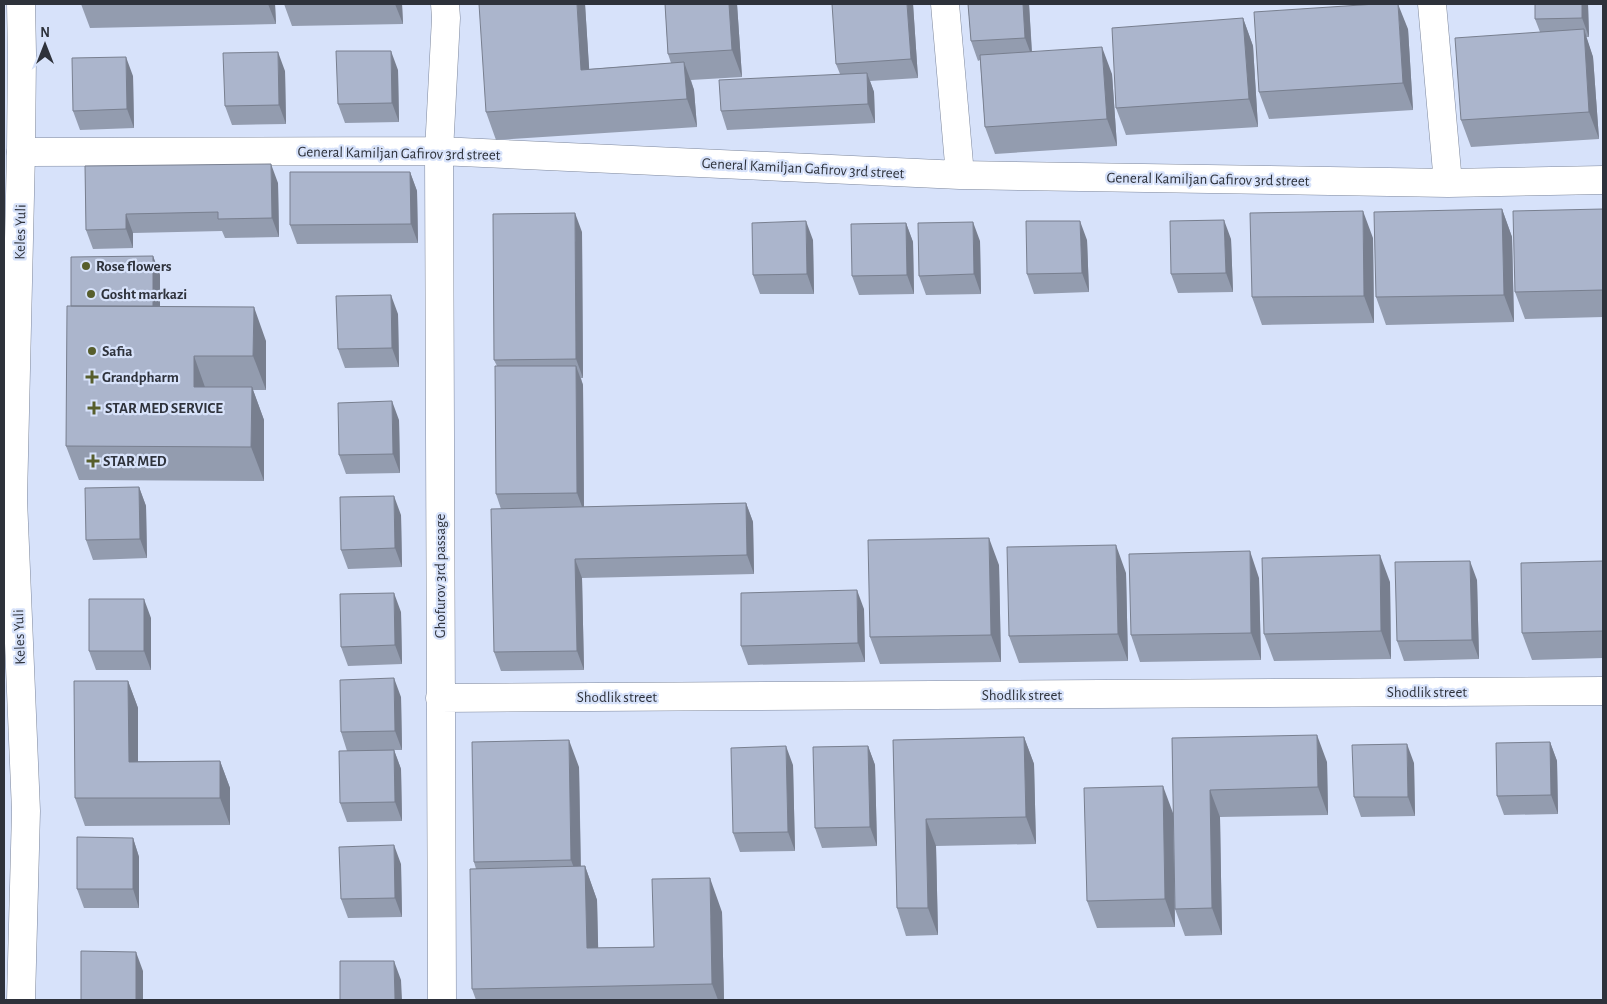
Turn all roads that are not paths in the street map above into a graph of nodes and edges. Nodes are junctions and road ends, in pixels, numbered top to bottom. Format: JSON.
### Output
{"nodes":[{"id":1,"x":21,"y":4,"type":"edge"},
{"id":2,"x":445,"y":4,"type":"edge"},
{"id":3,"x":945,"y":4,"type":"edge"},
{"id":4,"x":1432,"y":4,"type":"edge"},
{"id":5,"x":439,"y":151,"type":"junction"},
{"id":6,"x":13,"y":152,"type":"edge"},
{"id":7,"x":960,"y":175,"type":"junction"},
{"id":8,"x":1603,"y":180,"type":"edge"},
{"id":9,"x":1448,"y":183,"type":"junction"},
{"id":10,"x":1603,"y":692,"type":"edge"},
{"id":11,"x":440,"y":698,"type":"junction"},
{"id":12,"x":20,"y":1000,"type":"edge"},
{"id":13,"x":442,"y":1000,"type":"edge"}],
"edges":[{"from":1,"to":6,"type":"street","name":"Keles Yuli"},
{"from":2,"to":5,"type":"street","name":"Ghofurov 3rd passage"},
{"from":3,"to":7,"type":"street"},
{"from":4,"to":9,"type":"street"},
{"from":5,"to":6,"type":"street","name":"General Kamiljan Gafirov 3rd street"},
{"from":5,"to":7,"type":"street","name":"General Kamiljan Gafirov 3rd street"},
{"from":5,"to":11,"type":"street","name":"Ghofurov 3rd passage"},
{"from":6,"to":12,"type":"street","name":"Keles Yuli"},
{"from":7,"to":9,"type":"street","name":"General Kamiljan Gafirov 3rd street"},
{"from":8,"to":9,"type":"street","name":"General Kamiljan Gafirov 3rd street"},
{"from":10,"to":11,"type":"street","name":"Shodlik street"},
{"from":11,"to":13,"type":"street","name":"Ghofurov 3rd passage"}]}
